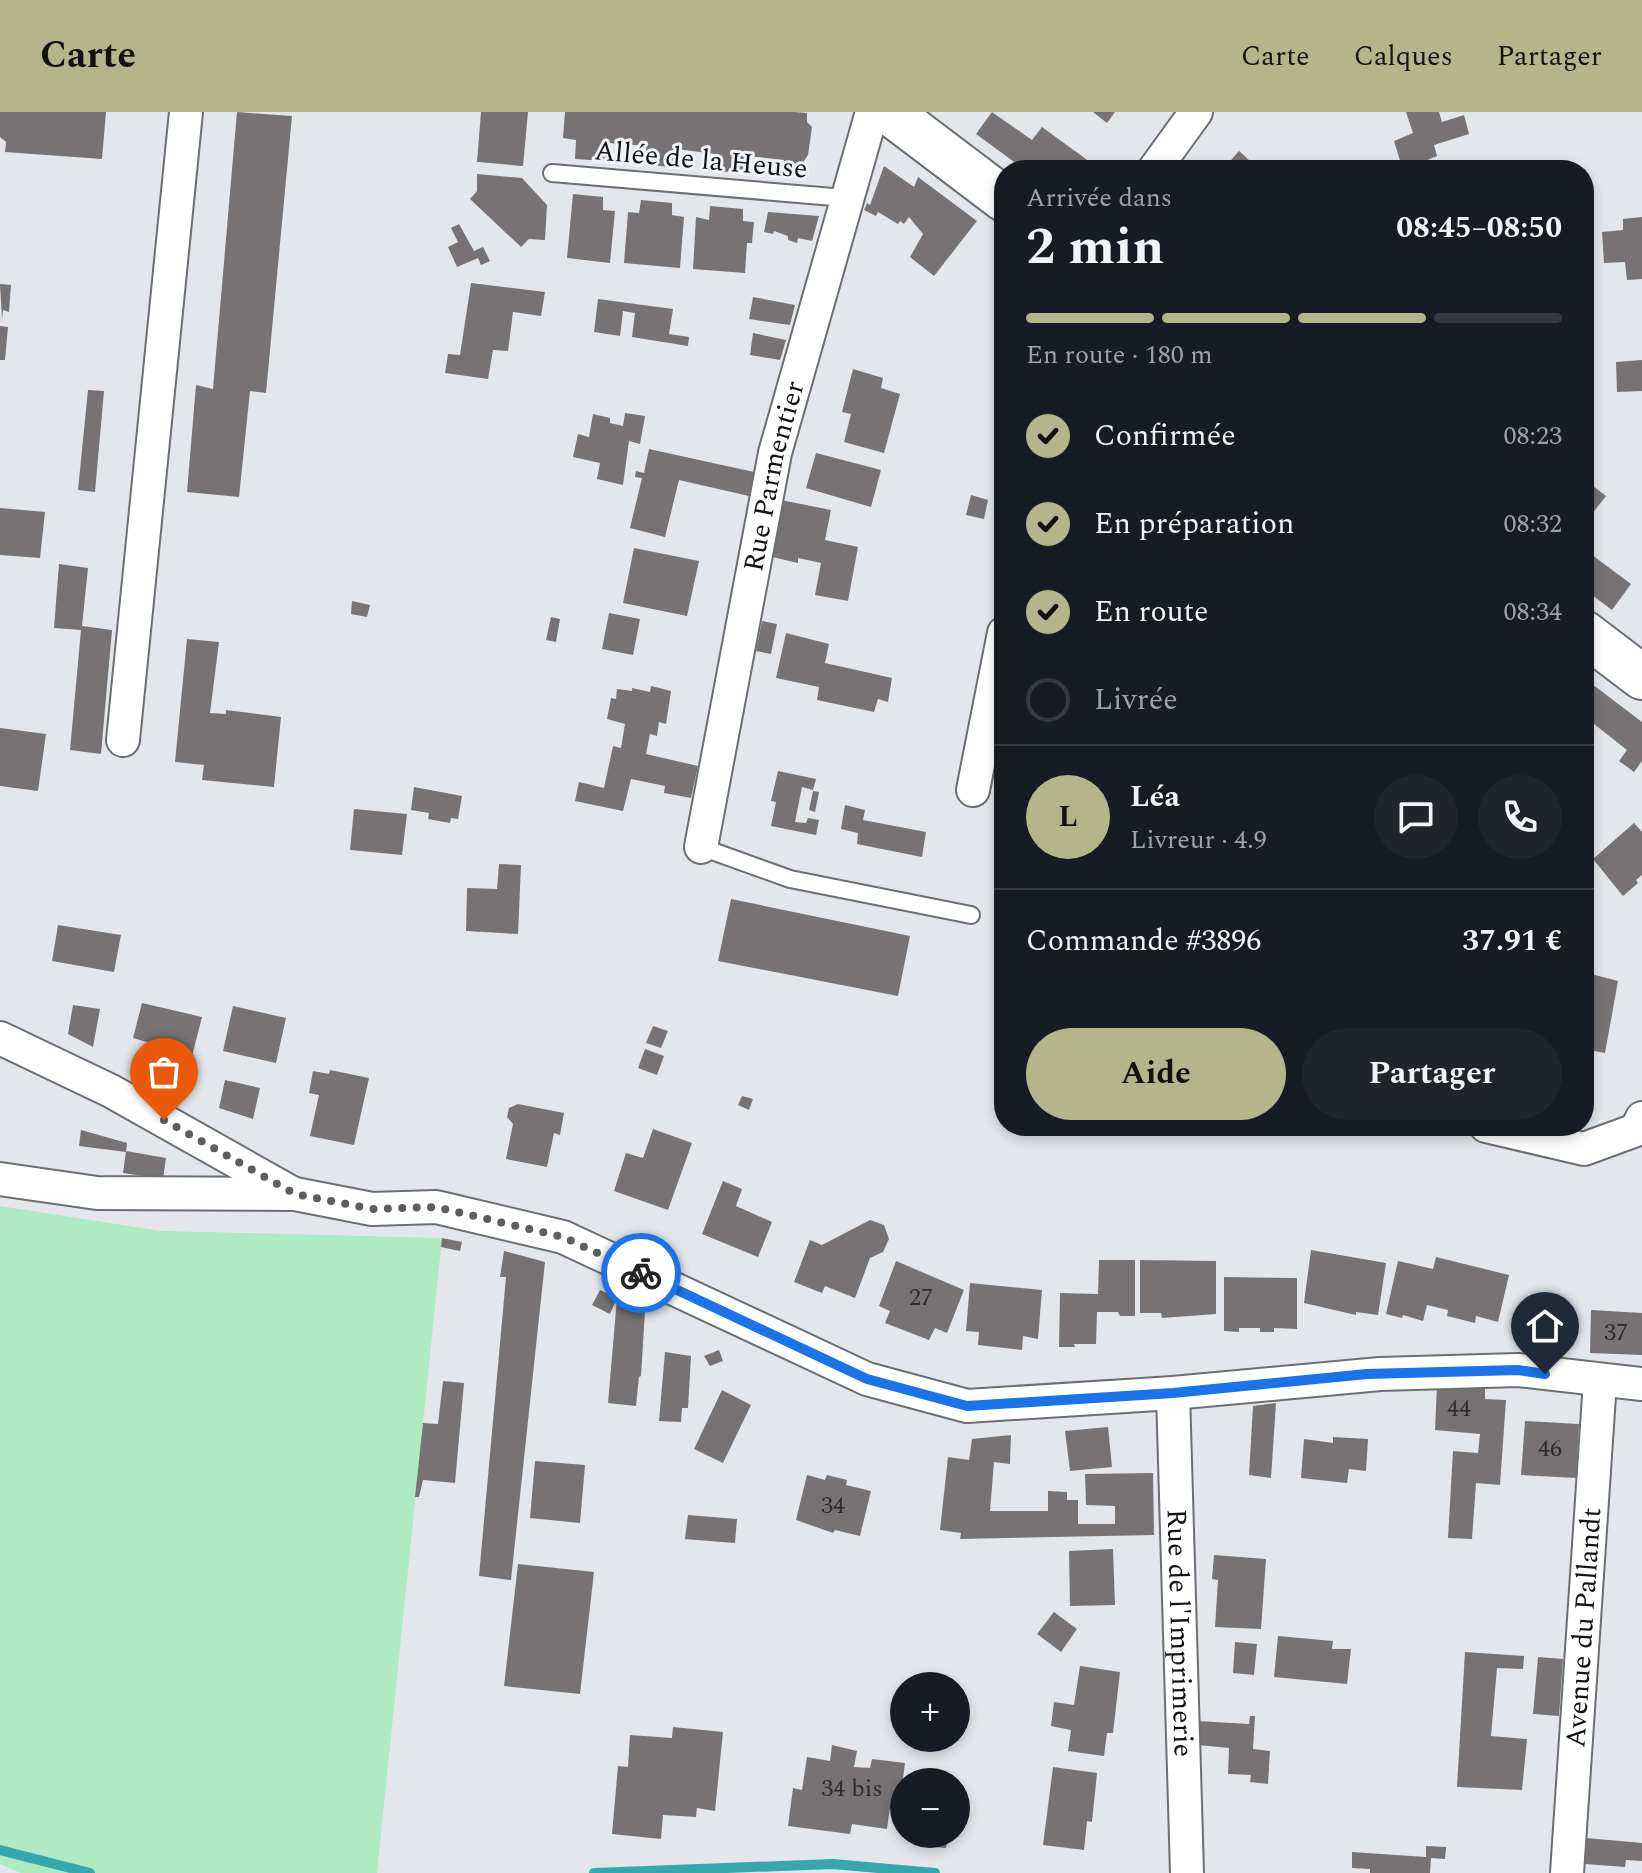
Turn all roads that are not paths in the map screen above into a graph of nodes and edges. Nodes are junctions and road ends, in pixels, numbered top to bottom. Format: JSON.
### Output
{"nodes":[{"id":1,"x":186,"y":112,"type":"edge"},
{"id":2,"x":872,"y":112,"type":"edge"},
{"id":3,"x":889,"y":112,"type":"edge"},
{"id":4,"x":1196,"y":112,"type":"edge"},
{"id":5,"x":1161,"y":160,"type":"edge"},
{"id":6,"x":552,"y":173,"type":"dead end"},
{"id":7,"x":994,"y":191,"type":"edge"},
{"id":8,"x":845,"y":198,"type":"junction"},
{"id":9,"x":1594,"y":641,"type":"edge"},
{"id":10,"x":1642,"y":677,"type":"edge"},
{"id":11,"x":994,"y":684,"type":"edge"},
{"id":12,"x":123,"y":740,"type":"dead end"},
{"id":13,"x":973,"y":790,"type":"dead end"},
{"id":14,"x":701,"y":847,"type":"joint"},
{"id":15,"x":971,"y":915,"type":"dead end"},
{"id":16,"x":0,"y":1038,"type":"edge"},
{"id":17,"x":1639,"y":1124,"type":"edge"},
{"id":18,"x":1529,"y":1136,"type":"edge"},
{"id":19,"x":0,"y":1179,"type":"edge"},
{"id":20,"x":295,"y":1194,"type":"junction"},
{"id":21,"x":1600,"y":1381,"type":"junction"},
{"id":22,"x":1642,"y":1384,"type":"edge"},
{"id":23,"x":1173,"y":1393,"type":"junction"},
{"id":24,"x":1187,"y":1873,"type":"edge"},
{"id":25,"x":1567,"y":1873,"type":"edge"}],
"edges":[{"from":1,"to":12,"type":"street"},
{"from":2,"to":8,"type":"street","name":"Rue Parmentier"},
{"from":3,"to":7,"type":"main road"},
{"from":4,"to":5,"type":"street"},
{"from":6,"to":8,"type":"lane","name":"Allée de la Heuse"},
{"from":8,"to":14,"type":"street","name":"Rue Parmentier"},
{"from":9,"to":10,"type":"main road"},
{"from":11,"to":13,"type":"street"},
{"from":14,"to":15,"type":"lane"},
{"from":16,"to":20,"type":"street"},
{"from":17,"to":18,"type":"street"},
{"from":19,"to":20,"type":"street"},
{"from":20,"to":23,"type":"street"},
{"from":21,"to":22,"type":"street"},
{"from":21,"to":23,"type":"street"},
{"from":21,"to":25,"type":"street","name":"Avenue du Pallandt"},
{"from":23,"to":24,"type":"street","name":"Rue de l'Imprimerie"}]}
